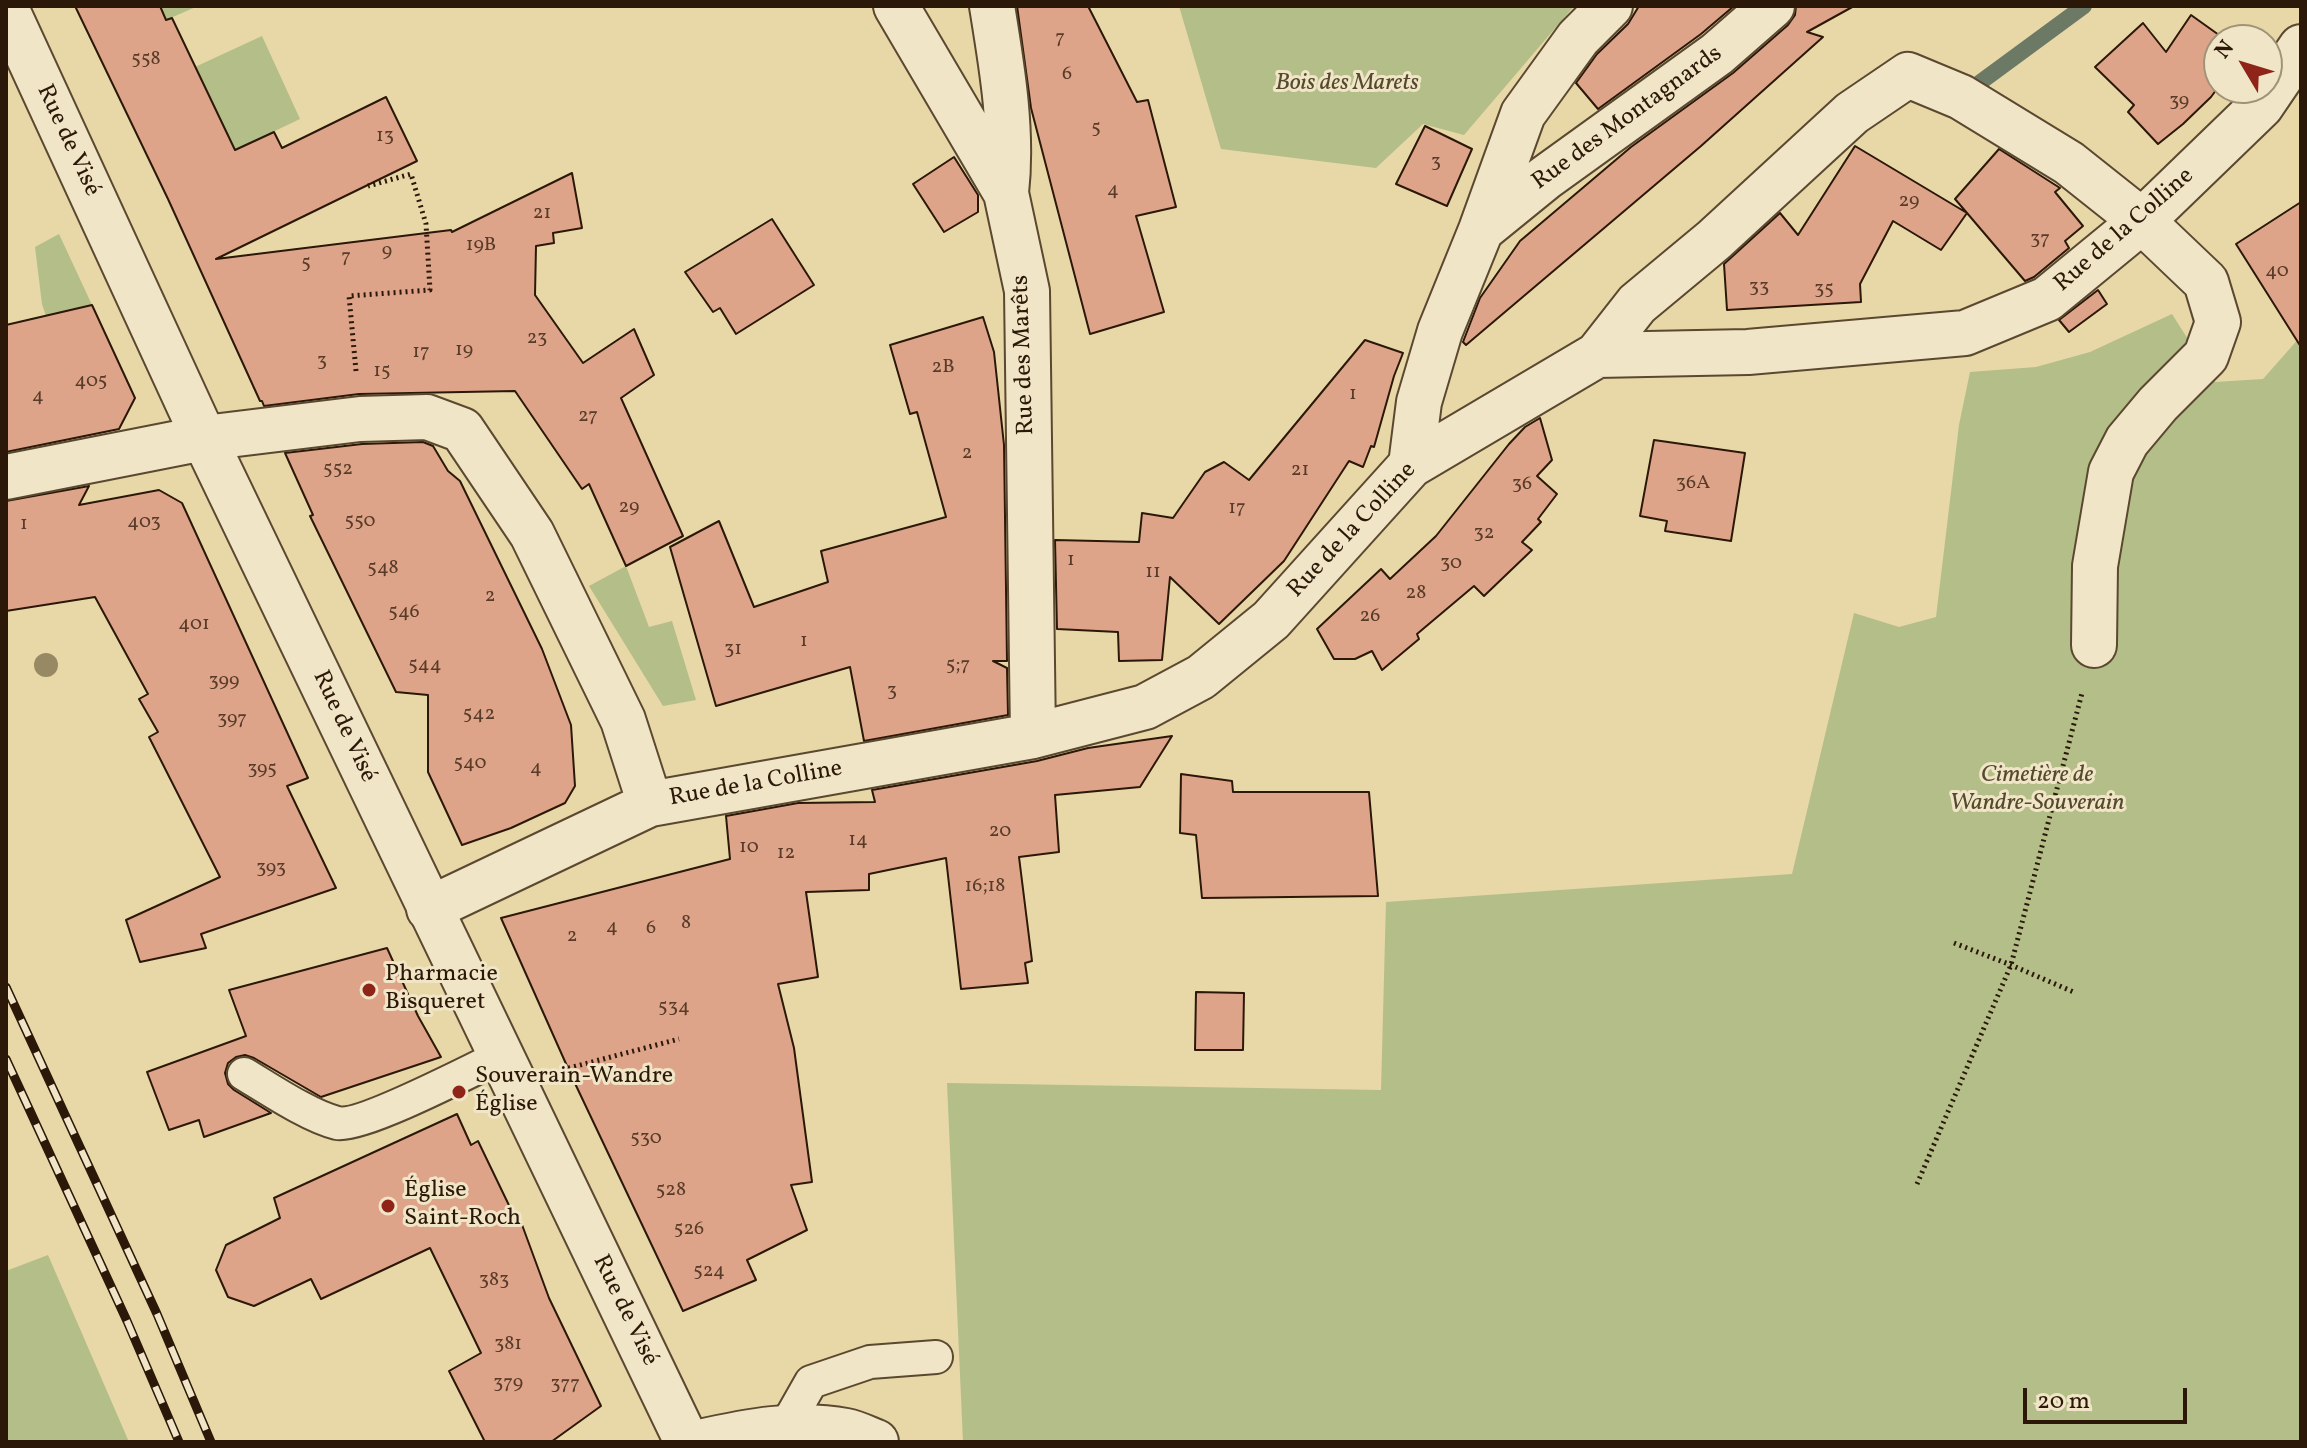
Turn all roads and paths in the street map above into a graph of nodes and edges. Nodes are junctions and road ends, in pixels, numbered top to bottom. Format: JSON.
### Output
{"nodes":[{"id":1,"x":896,"y":6,"type":"edge"},
{"id":2,"x":992,"y":6,"type":"edge"},
{"id":3,"x":1610,"y":6,"type":"edge"},
{"id":4,"x":1772,"y":6,"type":"edge"},
{"id":5,"x":6,"y":8,"type":"edge"},
{"id":6,"x":2301,"y":47,"type":"edge"},
{"id":7,"x":368,"y":186,"type":"dead end"},
{"id":8,"x":1006,"y":193,"type":"junction"},
{"id":9,"x":2142,"y":221,"type":"junction"},
{"id":10,"x":1481,"y":230,"type":"junction"},
{"id":11,"x":1597,"y":355,"type":"junction"},
{"id":12,"x":360,"y":419,"type":"junction"},
{"id":13,"x":204,"y":438,"type":"junction"},
{"id":14,"x":1411,"y":465,"type":"junction"},
{"id":15,"x":6,"y":477,"type":"edge"},
{"id":16,"x":2094,"y":645,"type":"joint"},
{"id":17,"x":1033,"y":736,"type":"junction"},
{"id":18,"x":650,"y":804,"type":"junction"},
{"id":19,"x":429,"y":909,"type":"junction"},
{"id":20,"x":1954,"y":943,"type":"dead end"},
{"id":21,"x":2011,"y":965,"type":"junction"},
{"id":22,"x":2076,"y":993,"type":"dead end"},
{"id":23,"x":679,"y":1039,"type":"dead end"},
{"id":24,"x":501,"y":1056,"type":"junction"},
{"id":25,"x":244,"y":1074,"type":"dead end"},
{"id":26,"x":555,"y":1075,"type":"dead end"},
{"id":27,"x":1917,"y":1184,"type":"dead end"},
{"id":28,"x":936,"y":1357,"type":"dead end"},
{"id":29,"x":786,"y":1426,"type":"junction"},
{"id":30,"x":687,"y":1442,"type":"edge"},
{"id":31,"x":700,"y":1442,"type":"edge"},
{"id":32,"x":876,"y":1442,"type":"edge"}],
"edges":[{"from":1,"to":8,"type":"street","name":"Rue des Marêts"},
{"from":2,"to":8,"type":"street"},
{"from":3,"to":10,"type":"street","name":"Rue des Montagnards"},
{"from":4,"to":10,"type":"street","name":"Rue des Montagnards"},
{"from":5,"to":13,"type":"street","name":"Rue de Visé"},
{"from":6,"to":9,"type":"street","name":"Rue de la Colline"},
{"from":7,"to":12,"type":"path"},
{"from":8,"to":17,"type":"street","name":"Rue des Marêts"},
{"from":9,"to":11,"type":"street","name":"Rue de la Colline"},
{"from":9,"to":11,"type":"street"},
{"from":9,"to":16,"type":"street"},
{"from":10,"to":14,"type":"street","name":"Rue des Montagnards"},
{"from":11,"to":14,"type":"street","name":"Rue de la Colline"},
{"from":12,"to":13,"type":"street"},
{"from":12,"to":18,"type":"street"},
{"from":13,"to":15,"type":"street"},
{"from":13,"to":19,"type":"street","name":"Rue de Visé"},
{"from":14,"to":17,"type":"street","name":"Rue de la Colline"},
{"from":16,"to":21,"type":"path"},
{"from":17,"to":18,"type":"street","name":"Rue de la Colline"},
{"from":18,"to":19,"type":"street","name":"Rue de la Colline"},
{"from":19,"to":24,"type":"street","name":"Rue de Visé"},
{"from":20,"to":21,"type":"path"},
{"from":21,"to":22,"type":"path"},
{"from":21,"to":27,"type":"path"},
{"from":23,"to":26,"type":"path"},
{"from":24,"to":25,"type":"lane"},
{"from":24,"to":30,"type":"street","name":"Rue de Visé"},
{"from":28,"to":29,"type":"lane"},
{"from":29,"to":31,"type":"street"},
{"from":29,"to":32,"type":"street"}]}
